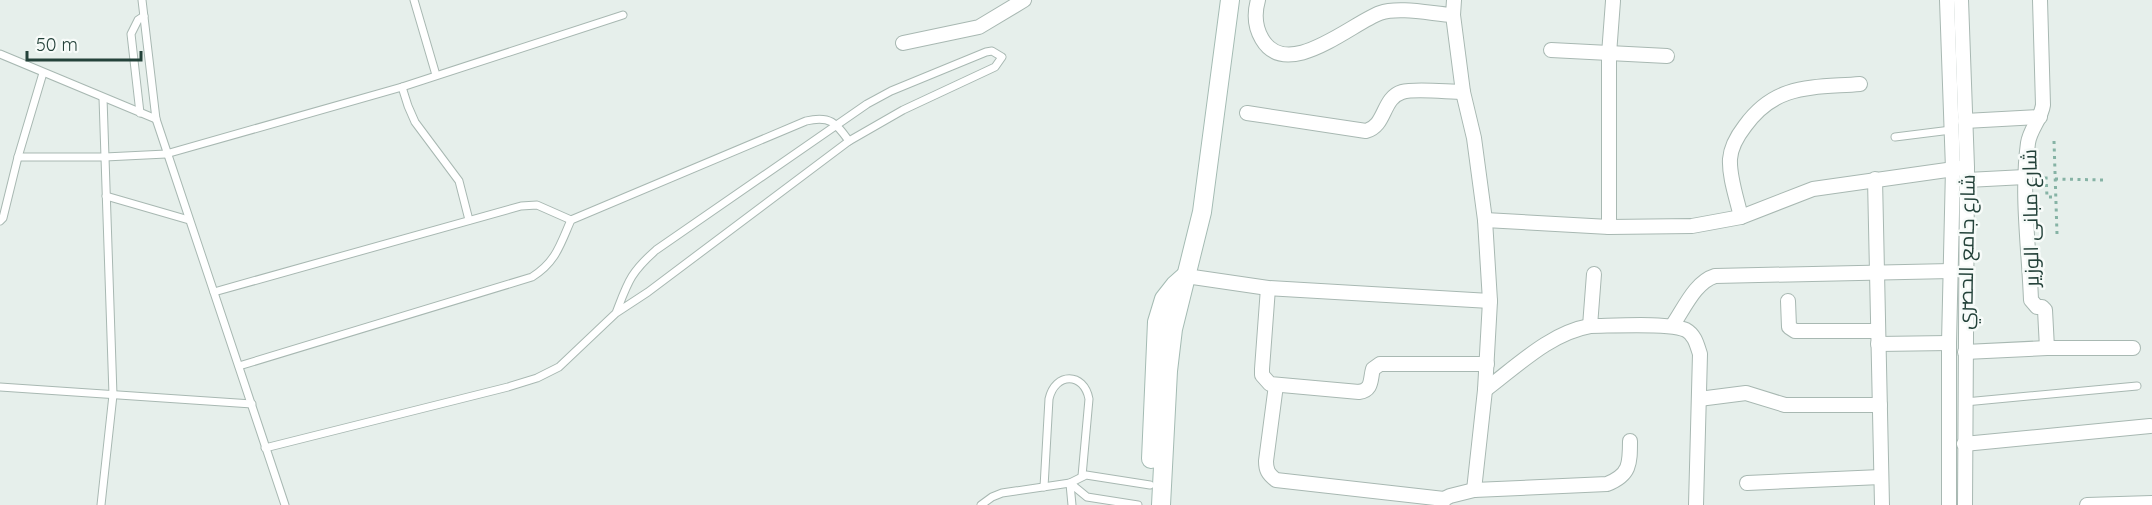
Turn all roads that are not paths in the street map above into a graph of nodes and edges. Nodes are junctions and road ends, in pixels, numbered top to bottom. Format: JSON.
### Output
{"nodes":[{"id":1,"x":142,"y":0,"type":"edge"},
{"id":2,"x":414,"y":0,"type":"edge"},
{"id":3,"x":1024,"y":0,"type":"edge"},
{"id":4,"x":1230,"y":0,"type":"edge"},
{"id":5,"x":1258,"y":0,"type":"edge"},
{"id":6,"x":1454,"y":0,"type":"edge"},
{"id":7,"x":1947,"y":0,"type":"edge"},
{"id":8,"x":1961,"y":0,"type":"edge"},
{"id":9,"x":2040,"y":0,"type":"edge"},
{"id":10,"x":1613,"y":1,"type":"edge"},
{"id":11,"x":1380,"y":6,"type":"edge"},
{"id":12,"x":144,"y":15,"type":"junction"},
{"id":13,"x":623,"y":15,"type":"dead end"},
{"id":14,"x":1454,"y":15,"type":"junction"},
{"id":15,"x":903,"y":43,"type":"dead end"},
{"id":16,"x":1551,"y":50,"type":"dead end"},
{"id":17,"x":0,"y":54,"type":"edge"},
{"id":18,"x":1609,"y":54,"type":"junction"},
{"id":19,"x":1667,"y":57,"type":"dead end"},
{"id":20,"x":43,"y":73,"type":"junction"},
{"id":21,"x":436,"y":75,"type":"junction"},
{"id":22,"x":1860,"y":84,"type":"dead end"},
{"id":23,"x":402,"y":87,"type":"junction"},
{"id":24,"x":1463,"y":92,"type":"junction"},
{"id":25,"x":103,"y":98,"type":"junction"},
{"id":26,"x":140,"y":113,"type":"junction"},
{"id":27,"x":1247,"y":113,"type":"dead end"},
{"id":28,"x":2040,"y":117,"type":"junction"},
{"id":29,"x":156,"y":119,"type":"junction"},
{"id":30,"x":1965,"y":121,"type":"junction"},
{"id":31,"x":837,"y":124,"type":"junction"},
{"id":32,"x":1951,"y":130,"type":"junction"},
{"id":33,"x":1896,"y":138,"type":"dead end"},
{"id":34,"x":849,"y":141,"type":"junction"},
{"id":35,"x":166,"y":154,"type":"junction"},
{"id":36,"x":18,"y":157,"type":"junction"},
{"id":37,"x":105,"y":157,"type":"junction"},
{"id":38,"x":1962,"y":172,"type":"junction"},
{"id":39,"x":2025,"y":177,"type":"junction"},
{"id":40,"x":1875,"y":179,"type":"junction"},
{"id":41,"x":106,"y":196,"type":"junction"},
{"id":42,"x":1741,"y":217,"type":"junction"},
{"id":43,"x":189,"y":220,"type":"junction"},
{"id":44,"x":469,"y":220,"type":"junction"},
{"id":45,"x":571,"y":220,"type":"junction"},
{"id":46,"x":1485,"y":220,"type":"junction"},
{"id":47,"x":0,"y":221,"type":"edge"},
{"id":48,"x":1609,"y":226,"type":"junction"},
{"id":49,"x":1951,"y":271,"type":"junction"},
{"id":50,"x":1877,"y":273,"type":"junction"},
{"id":51,"x":1594,"y":274,"type":"dead end"},
{"id":52,"x":1186,"y":276,"type":"junction"},
{"id":53,"x":1268,"y":288,"type":"junction"},
{"id":54,"x":214,"y":292,"type":"junction"},
{"id":55,"x":1490,"y":301,"type":"junction"},
{"id":56,"x":1788,"y":301,"type":"dead end"},
{"id":57,"x":616,"y":313,"type":"junction"},
{"id":58,"x":1590,"y":326,"type":"junction"},
{"id":59,"x":1672,"y":326,"type":"junction"},
{"id":60,"x":1878,"y":337,"type":"junction"},
{"id":61,"x":1949,"y":343,"type":"junction"},
{"id":62,"x":2047,"y":348,"type":"junction"},
{"id":63,"x":2133,"y":348,"type":"dead end"},
{"id":64,"x":1965,"y":352,"type":"junction"},
{"id":65,"x":1487,"y":364,"type":"junction"},
{"id":66,"x":239,"y":366,"type":"junction"},
{"id":67,"x":1276,"y":385,"type":"junction"},
{"id":68,"x":2137,"y":386,"type":"dead end"},
{"id":69,"x":0,"y":387,"type":"edge"},
{"id":70,"x":1485,"y":390,"type":"junction"},
{"id":71,"x":112,"y":395,"type":"junction"},
{"id":72,"x":1699,"y":399,"type":"junction"},
{"id":73,"x":1965,"y":402,"type":"junction"},
{"id":74,"x":252,"y":404,"type":"junction"},
{"id":75,"x":1880,"y":405,"type":"junction"},
{"id":76,"x":2150,"y":426,"type":"dead end"},
{"id":77,"x":1630,"y":441,"type":"dead end"},
{"id":78,"x":1964,"y":444,"type":"junction"},
{"id":79,"x":265,"y":448,"type":"junction"},
{"id":80,"x":1082,"y":476,"type":"junction"},
{"id":81,"x":1881,"y":477,"type":"junction"},
{"id":82,"x":1070,"y":483,"type":"junction"},
{"id":83,"x":1747,"y":483,"type":"dead end"},
{"id":84,"x":1150,"y":485,"type":"junction"},
{"id":85,"x":1044,"y":487,"type":"junction"},
{"id":86,"x":1474,"y":490,"type":"junction"},
{"id":87,"x":1443,"y":502,"type":"edge"},
{"id":88,"x":2152,"y":502,"type":"edge"},
{"id":89,"x":101,"y":505,"type":"edge"},
{"id":90,"x":285,"y":505,"type":"edge"},
{"id":91,"x":981,"y":505,"type":"edge"},
{"id":92,"x":1072,"y":505,"type":"edge"},
{"id":93,"x":1138,"y":505,"type":"edge"},
{"id":94,"x":1149,"y":505,"type":"edge"},
{"id":95,"x":1161,"y":505,"type":"edge"},
{"id":96,"x":1696,"y":505,"type":"edge"},
{"id":97,"x":1882,"y":505,"type":"edge"},
{"id":98,"x":1949,"y":505,"type":"edge"},
{"id":99,"x":1965,"y":505,"type":"edge"},
{"id":100,"x":2087,"y":505,"type":"edge"}],
"edges":[{"from":1,"to":12,"type":"lane"},
{"from":2,"to":21,"type":"lane"},
{"from":3,"to":15,"type":"street"},
{"from":4,"to":52,"type":"street"},
{"from":5,"to":11,"type":"street"},
{"from":6,"to":14,"type":"street"},
{"from":7,"to":32,"type":"street","name":"شارع جامع الحصري"},
{"from":8,"to":30,"type":"street","name":"شارع جامع الحصري"},
{"from":9,"to":28,"type":"street","name":"شارع مبانى الوزير"},
{"from":10,"to":18,"type":"street"},
{"from":11,"to":14,"type":"street"},
{"from":12,"to":26,"type":"lane"},
{"from":12,"to":29,"type":"lane"},
{"from":13,"to":21,"type":"lane"},
{"from":14,"to":24,"type":"street"},
{"from":16,"to":18,"type":"street"},
{"from":17,"to":20,"type":"lane"},
{"from":18,"to":19,"type":"street"},
{"from":18,"to":48,"type":"street"},
{"from":20,"to":25,"type":"lane"},
{"from":20,"to":36,"type":"lane"},
{"from":21,"to":23,"type":"lane"},
{"from":22,"to":42,"type":"street"},
{"from":23,"to":35,"type":"lane"},
{"from":23,"to":44,"type":"lane"},
{"from":24,"to":27,"type":"street"},
{"from":24,"to":46,"type":"street"},
{"from":25,"to":26,"type":"lane"},
{"from":25,"to":37,"type":"lane"},
{"from":26,"to":29,"type":"lane"},
{"from":28,"to":30,"type":"street"},
{"from":28,"to":39,"type":"street","name":"شارع مبانى الوزير"},
{"from":29,"to":35,"type":"lane"},
{"from":30,"to":38,"type":"street","name":"شارع جامع الحصري"},
{"from":31,"to":34,"type":"lane"},
{"from":31,"to":34,"type":"lane"},
{"from":31,"to":45,"type":"lane"},
{"from":31,"to":57,"type":"lane"},
{"from":32,"to":33,"type":"lane"},
{"from":32,"to":38,"type":"street","name":"شارع جامع الحصري"},
{"from":34,"to":57,"type":"lane"},
{"from":35,"to":37,"type":"lane"},
{"from":35,"to":43,"type":"lane"},
{"from":36,"to":37,"type":"lane"},
{"from":36,"to":47,"type":"lane"},
{"from":37,"to":41,"type":"lane"},
{"from":38,"to":39,"type":"street"},
{"from":38,"to":40,"type":"street"},
{"from":38,"to":49,"type":"street","name":"شارع جامع الحصري"},
{"from":38,"to":64,"type":"street","name":"شارع جامع الحصري"},
{"from":39,"to":62,"type":"street","name":"شارع مبانى الوزير"},
{"from":40,"to":42,"type":"street"},
{"from":40,"to":50,"type":"street"},
{"from":41,"to":43,"type":"lane"},
{"from":41,"to":71,"type":"lane"},
{"from":42,"to":48,"type":"street"},
{"from":43,"to":54,"type":"lane"},
{"from":44,"to":45,"type":"lane"},
{"from":44,"to":54,"type":"lane"},
{"from":45,"to":66,"type":"lane"},
{"from":46,"to":48,"type":"street"},
{"from":46,"to":55,"type":"street"},
{"from":49,"to":50,"type":"street"},
{"from":49,"to":61,"type":"street","name":"شارع جامع الحصري"},
{"from":50,"to":59,"type":"street"},
{"from":50,"to":60,"type":"street"},
{"from":51,"to":58,"type":"street"},
{"from":52,"to":53,"type":"street"},
{"from":52,"to":84,"type":"street"},
{"from":52,"to":95,"type":"street"},
{"from":53,"to":55,"type":"street"},
{"from":53,"to":67,"type":"street"},
{"from":54,"to":66,"type":"lane"},
{"from":55,"to":65,"type":"street"},
{"from":56,"to":60,"type":"street"},
{"from":57,"to":79,"type":"lane"},
{"from":58,"to":59,"type":"street"},
{"from":58,"to":70,"type":"street"},
{"from":59,"to":72,"type":"street"},
{"from":60,"to":61,"type":"street"},
{"from":60,"to":75,"type":"street"},
{"from":61,"to":98,"type":"street","name":"شارع جامع الحصري"},
{"from":62,"to":63,"type":"street"},
{"from":62,"to":64,"type":"street"},
{"from":64,"to":73,"type":"street","name":"شارع جامع الحصري"},
{"from":65,"to":67,"type":"street"},
{"from":65,"to":70,"type":"street"},
{"from":66,"to":74,"type":"lane"},
{"from":67,"to":87,"type":"street"},
{"from":68,"to":73,"type":"lane"},
{"from":69,"to":71,"type":"lane"},
{"from":70,"to":86,"type":"street"},
{"from":71,"to":74,"type":"lane"},
{"from":71,"to":89,"type":"lane"},
{"from":72,"to":75,"type":"street"},
{"from":72,"to":96,"type":"street"},
{"from":73,"to":78,"type":"street","name":"شارع جامع الحصري"},
{"from":74,"to":79,"type":"lane"},
{"from":75,"to":81,"type":"street"},
{"from":76,"to":78,"type":"street"},
{"from":77,"to":86,"type":"street"},
{"from":78,"to":99,"type":"street","name":"شارع جامع الحصري"},
{"from":79,"to":90,"type":"lane"},
{"from":80,"to":82,"type":"lane"},
{"from":80,"to":84,"type":"lane"},
{"from":80,"to":85,"type":"lane"},
{"from":81,"to":83,"type":"street"},
{"from":81,"to":97,"type":"street"},
{"from":82,"to":85,"type":"lane"},
{"from":82,"to":92,"type":"lane"},
{"from":82,"to":93,"type":"lane"},
{"from":84,"to":94,"type":"street"},
{"from":85,"to":91,"type":"lane"},
{"from":86,"to":87,"type":"street"},
{"from":88,"to":100,"type":"street"}]}
